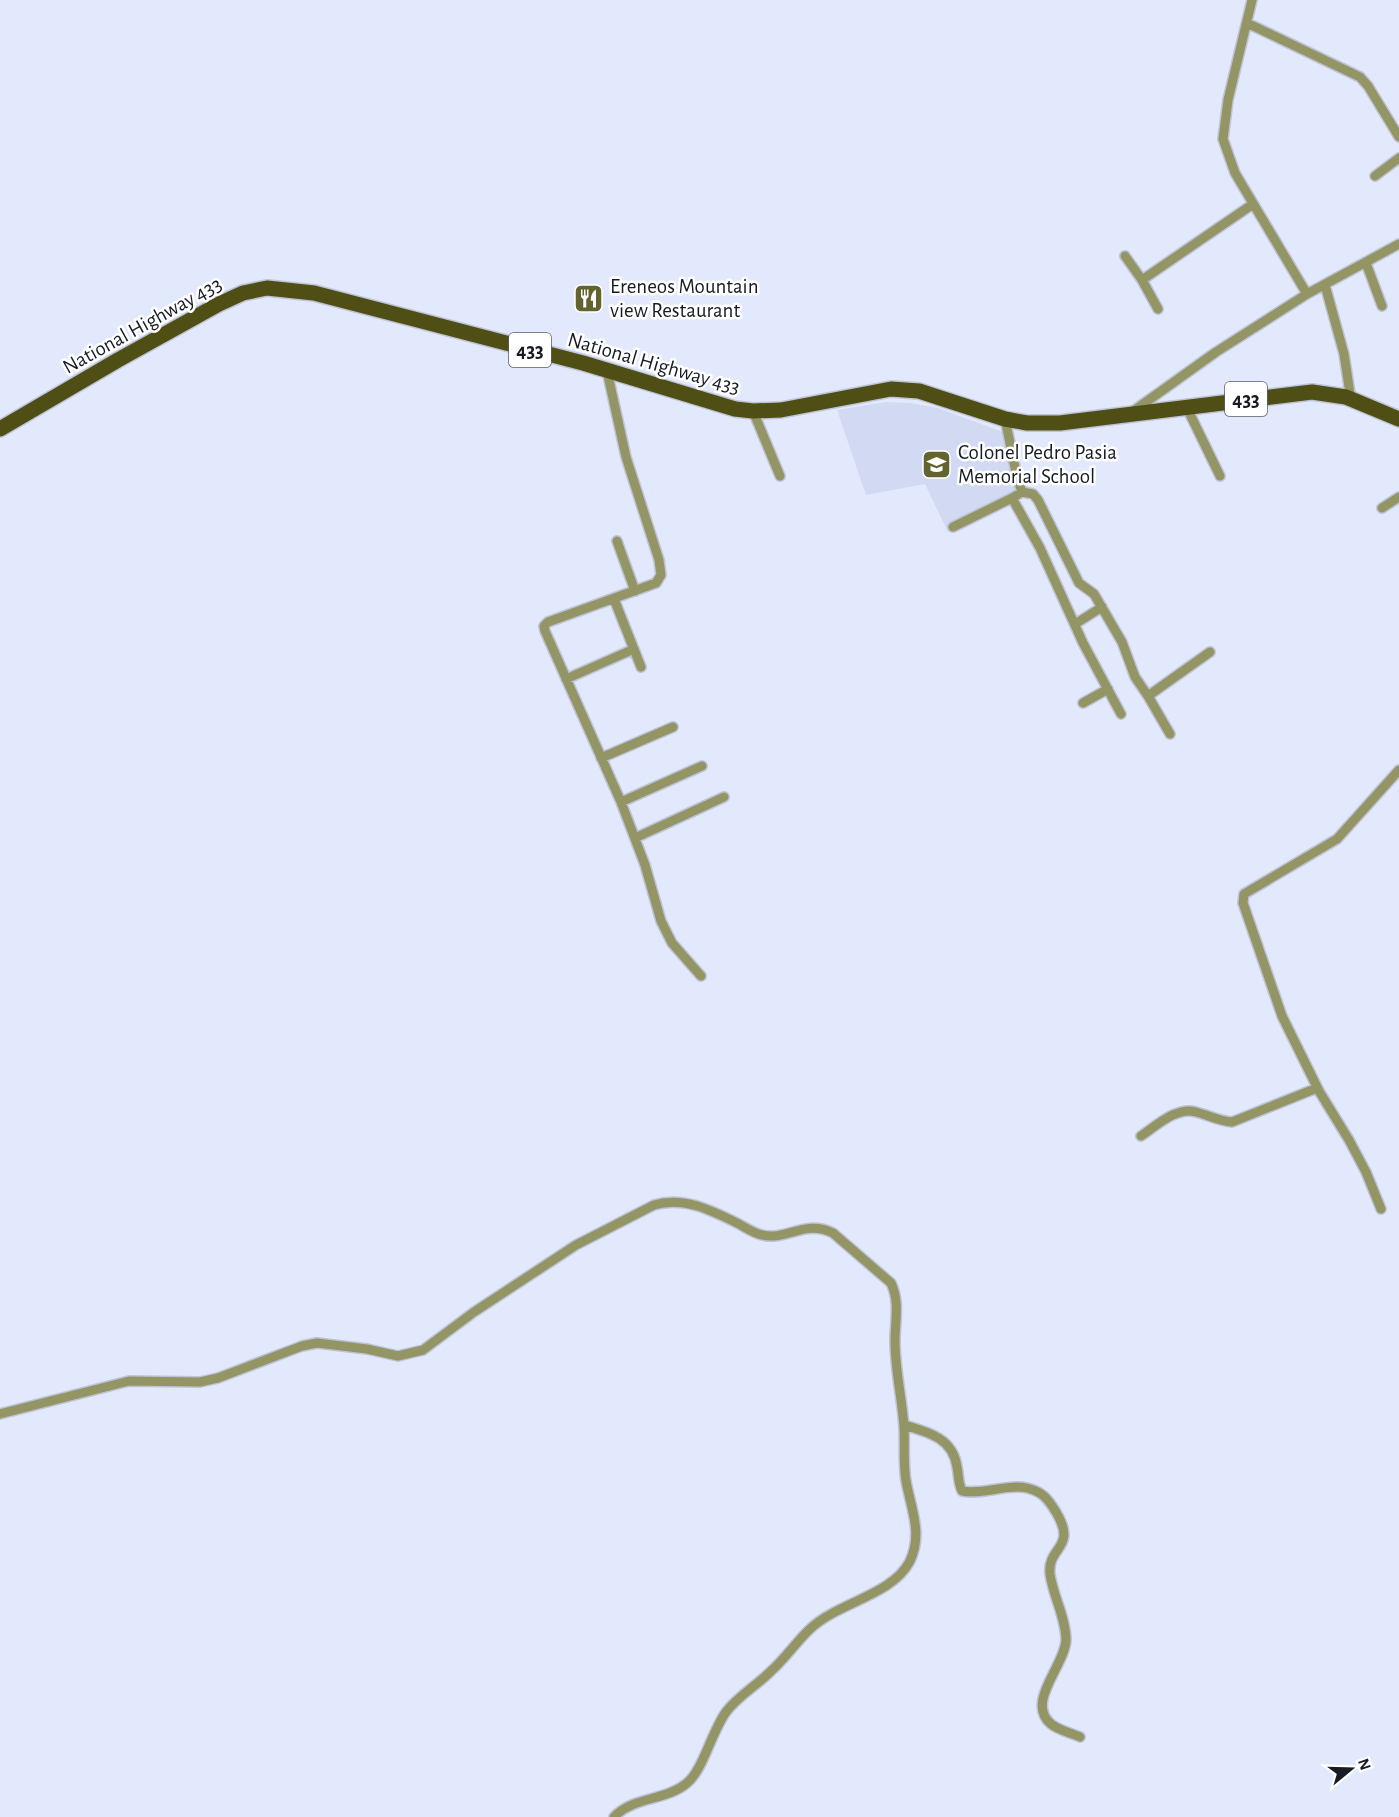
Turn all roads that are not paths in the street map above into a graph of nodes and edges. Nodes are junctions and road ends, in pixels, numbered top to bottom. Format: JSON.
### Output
{"nodes":[{"id":1,"x":1252,"y":0,"type":"edge"},
{"id":2,"x":1247,"y":22,"type":"junction"},
{"id":3,"x":1396,"y":124,"type":"edge"},
{"id":4,"x":1399,"y":137,"type":"edge"},
{"id":5,"x":1399,"y":158,"type":"edge"},
{"id":6,"x":1376,"y":176,"type":"dead end"},
{"id":7,"x":1254,"y":204,"type":"junction"},
{"id":8,"x":1399,"y":244,"type":"edge"},
{"id":9,"x":1125,"y":256,"type":"dead end"},
{"id":10,"x":1366,"y":263,"type":"junction"},
{"id":11,"x":1142,"y":280,"type":"junction"},
{"id":12,"x":1325,"y":285,"type":"junction"},
{"id":13,"x":1306,"y":294,"type":"junction"},
{"id":14,"x":1382,"y":306,"type":"dead end"},
{"id":15,"x":1158,"y":309,"type":"dead end"},
{"id":16,"x":607,"y":370,"type":"junction"},
{"id":17,"x":1351,"y":399,"type":"junction"},
{"id":18,"x":1186,"y":406,"type":"junction"},
{"id":19,"x":753,"y":411,"type":"junction"},
{"id":20,"x":1126,"y":416,"type":"junction"},
{"id":21,"x":1005,"y":419,"type":"junction"},
{"id":22,"x":1399,"y":419,"type":"edge"},
{"id":23,"x":0,"y":429,"type":"edge"},
{"id":24,"x":780,"y":476,"type":"dead end"},
{"id":25,"x":1220,"y":476,"type":"dead end"},
{"id":26,"x":1022,"y":492,"type":"junction"},
{"id":27,"x":1399,"y":497,"type":"edge"},
{"id":28,"x":1012,"y":498,"type":"junction"},
{"id":29,"x":1382,"y":508,"type":"dead end"},
{"id":30,"x":953,"y":527,"type":"dead end"},
{"id":31,"x":617,"y":541,"type":"dead end"},
{"id":32,"x":635,"y":591,"type":"junction"},
{"id":33,"x":614,"y":599,"type":"junction"},
{"id":34,"x":1102,"y":608,"type":"junction"},
{"id":35,"x":1075,"y":624,"type":"junction"},
{"id":36,"x":634,"y":649,"type":"junction"},
{"id":37,"x":1210,"y":652,"type":"dead end"},
{"id":38,"x":641,"y":667,"type":"dead end"},
{"id":39,"x":566,"y":679,"type":"junction"},
{"id":40,"x":1108,"y":690,"type":"junction"},
{"id":41,"x":1148,"y":696,"type":"junction"},
{"id":42,"x":1083,"y":703,"type":"dead end"},
{"id":43,"x":1121,"y":714,"type":"dead end"},
{"id":44,"x":673,"y":726,"type":"dead end"},
{"id":45,"x":1170,"y":734,"type":"dead end"},
{"id":46,"x":601,"y":758,"type":"junction"},
{"id":47,"x":702,"y":766,"type":"dead end"},
{"id":48,"x":1399,"y":770,"type":"edge"},
{"id":49,"x":724,"y":797,"type":"dead end"},
{"id":50,"x":621,"y":802,"type":"junction"},
{"id":51,"x":635,"y":838,"type":"junction"},
{"id":52,"x":701,"y":975,"type":"dead end"},
{"id":53,"x":1317,"y":1088,"type":"junction"},
{"id":54,"x":1141,"y":1136,"type":"dead end"},
{"id":55,"x":1381,"y":1209,"type":"dead end"},
{"id":56,"x":0,"y":1414,"type":"edge"},
{"id":57,"x":904,"y":1425,"type":"junction"},
{"id":58,"x":1080,"y":1737,"type":"dead end"},
{"id":59,"x":614,"y":1817,"type":"edge"}],
"edges":[{"from":1,"to":2,"type":"street"},
{"from":2,"to":3,"type":"street"},
{"from":2,"to":7,"type":"street"},
{"from":3,"to":4,"type":"street"},
{"from":5,"to":6,"type":"street"},
{"from":7,"to":11,"type":"street"},
{"from":7,"to":13,"type":"street"},
{"from":8,"to":10,"type":"street"},
{"from":9,"to":11,"type":"street"},
{"from":10,"to":12,"type":"street"},
{"from":10,"to":14,"type":"street"},
{"from":11,"to":15,"type":"street"},
{"from":12,"to":13,"type":"street"},
{"from":12,"to":17,"type":"street"},
{"from":13,"to":20,"type":"street"},
{"from":16,"to":19,"type":"main road","name":"National Highway 433","number":"433"},
{"from":16,"to":23,"type":"main road","name":"National Highway 433","number":"433"},
{"from":16,"to":32,"type":"street"},
{"from":17,"to":18,"type":"main road","name":"National Highway 433","number":"433"},
{"from":17,"to":22,"type":"main road","name":"National Highway 433","number":"433"},
{"from":18,"to":20,"type":"main road","name":"National Highway 433","number":"433"},
{"from":18,"to":25,"type":"street"},
{"from":19,"to":21,"type":"main road","name":"National Highway 433","number":"433"},
{"from":19,"to":24,"type":"street"},
{"from":20,"to":21,"type":"main road","name":"National Highway 433","number":"433"},
{"from":21,"to":26,"type":"street"},
{"from":26,"to":28,"type":"street"},
{"from":26,"to":34,"type":"street"},
{"from":27,"to":29,"type":"street"},
{"from":28,"to":30,"type":"street"},
{"from":28,"to":35,"type":"street"},
{"from":31,"to":32,"type":"street"},
{"from":32,"to":33,"type":"street"},
{"from":33,"to":36,"type":"street"},
{"from":33,"to":39,"type":"street"},
{"from":34,"to":35,"type":"street"},
{"from":34,"to":41,"type":"street"},
{"from":35,"to":40,"type":"street"},
{"from":36,"to":38,"type":"street"},
{"from":36,"to":39,"type":"street"},
{"from":37,"to":41,"type":"street"},
{"from":39,"to":46,"type":"street"},
{"from":40,"to":42,"type":"street"},
{"from":40,"to":43,"type":"street"},
{"from":41,"to":45,"type":"street"},
{"from":44,"to":46,"type":"street"},
{"from":46,"to":50,"type":"street"},
{"from":47,"to":50,"type":"street"},
{"from":48,"to":53,"type":"street"},
{"from":49,"to":51,"type":"street"},
{"from":50,"to":51,"type":"street"},
{"from":51,"to":52,"type":"street"},
{"from":53,"to":54,"type":"street"},
{"from":53,"to":55,"type":"street"},
{"from":56,"to":57,"type":"street"},
{"from":57,"to":58,"type":"street"},
{"from":57,"to":59,"type":"street"}]}
